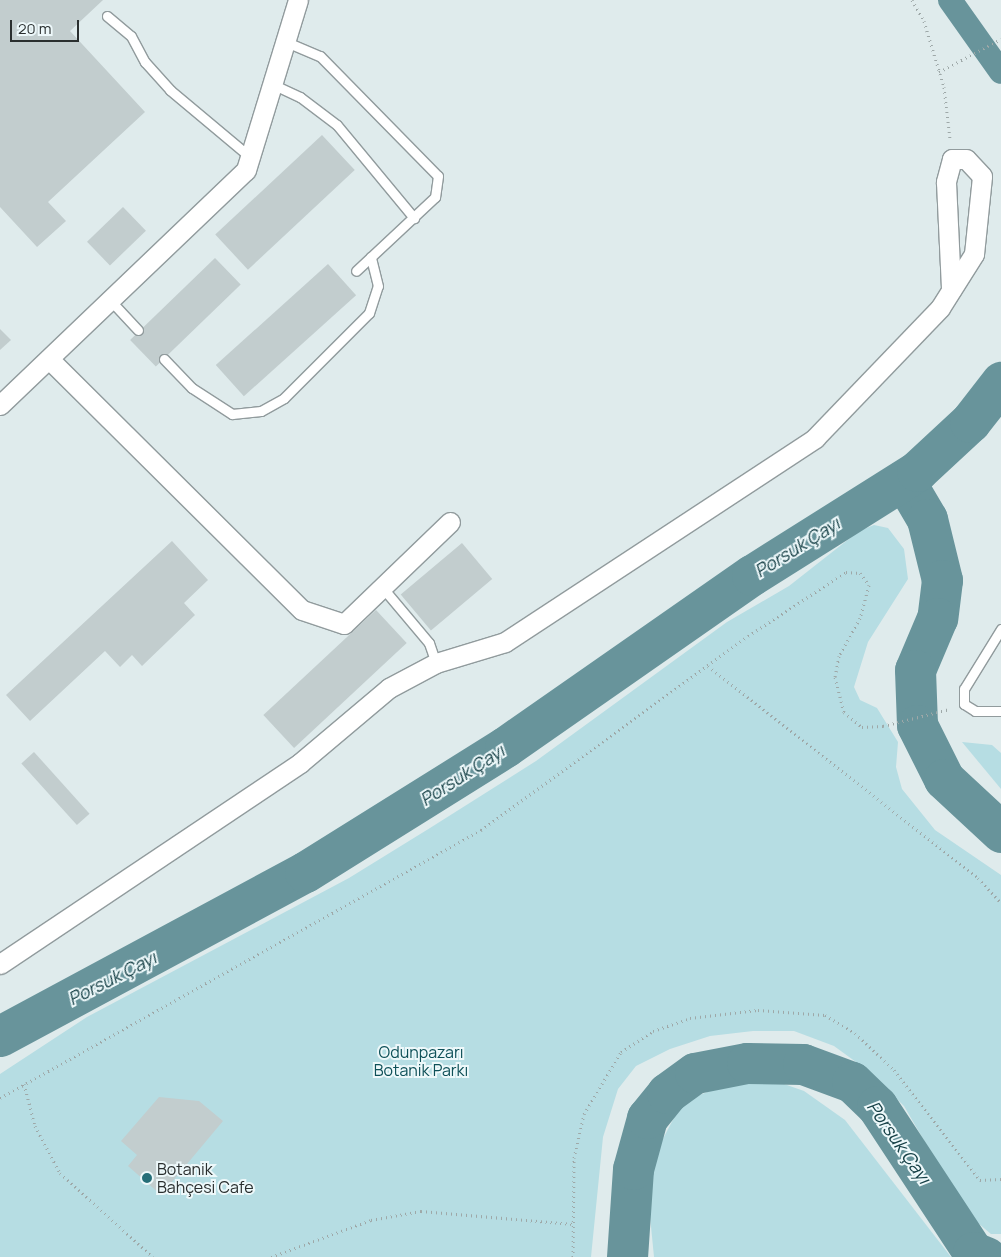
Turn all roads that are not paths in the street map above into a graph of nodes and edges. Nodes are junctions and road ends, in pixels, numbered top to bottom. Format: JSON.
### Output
{"nodes":[{"id":1,"x":298,"y":0,"type":"edge"},
{"id":2,"x":107,"y":16,"type":"dead end"},
{"id":3,"x":284,"y":40,"type":"junction"},
{"id":4,"x":271,"y":84,"type":"junction"},
{"id":5,"x":250,"y":157,"type":"junction"},
{"id":6,"x":414,"y":218,"type":"junction"},
{"id":7,"x":371,"y":257,"type":"junction"},
{"id":8,"x":356,"y":271,"type":"dead end"},
{"id":9,"x":951,"y":290,"type":"junction"},
{"id":10,"x":110,"y":300,"type":"junction"},
{"id":11,"x":138,"y":330,"type":"dead end"},
{"id":12,"x":49,"y":358,"type":"junction"},
{"id":13,"x":164,"y":358,"type":"dead end"},
{"id":14,"x":0,"y":405,"type":"edge"},
{"id":15,"x":450,"y":522,"type":"dead end"},
{"id":16,"x":382,"y":587,"type":"junction"},
{"id":17,"x":1001,"y":629,"type":"edge"},
{"id":18,"x":436,"y":663,"type":"junction"},
{"id":19,"x":1001,"y":711,"type":"edge"},
{"id":20,"x":0,"y":964,"type":"edge"}],
"edges":[{"from":1,"to":3,"type":"street"},
{"from":2,"to":5,"type":"lane"},
{"from":3,"to":4,"type":"street"},
{"from":3,"to":6,"type":"lane"},
{"from":4,"to":5,"type":"street"},
{"from":4,"to":6,"type":"lane"},
{"from":5,"to":10,"type":"street"},
{"from":6,"to":7,"type":"lane"},
{"from":7,"to":8,"type":"lane"},
{"from":7,"to":13,"type":"lane"},
{"from":9,"to":9,"type":"street"},
{"from":9,"to":18,"type":"street"},
{"from":10,"to":11,"type":"lane"},
{"from":10,"to":12,"type":"street"},
{"from":12,"to":14,"type":"street"},
{"from":12,"to":16,"type":"street"},
{"from":15,"to":16,"type":"street"},
{"from":16,"to":18,"type":"lane"},
{"from":17,"to":19,"type":"lane"},
{"from":18,"to":20,"type":"street"}]}
